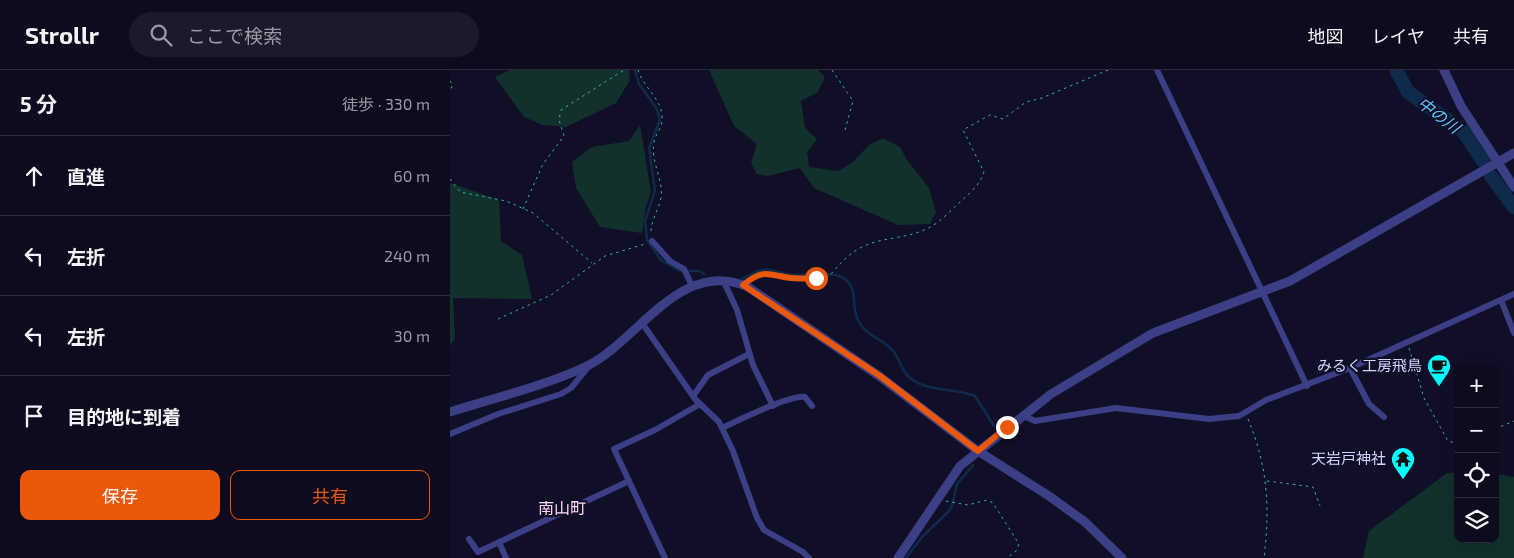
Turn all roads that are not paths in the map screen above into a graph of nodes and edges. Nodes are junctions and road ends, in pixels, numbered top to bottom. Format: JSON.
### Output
{"nodes":[{"id":1,"x":1157,"y":70,"type":"edge"},
{"id":2,"x":1444,"y":70,"type":"edge"},
{"id":3,"x":1514,"y":153,"type":"edge"},
{"id":4,"x":1497,"y":162,"type":"junction"},
{"id":5,"x":1514,"y":187,"type":"edge"},
{"id":6,"x":652,"y":241,"type":"road end"},
{"id":7,"x":724,"y":282,"type":"junction"},
{"id":8,"x":692,"y":286,"type":"junction"},
{"id":9,"x":1264,"y":292,"type":"junction"},
{"id":10,"x":1514,"y":294,"type":"edge"},
{"id":11,"x":1501,"y":300,"type":"junction"},
{"id":12,"x":642,"y":323,"type":"junction"},
{"id":13,"x":1514,"y":333,"type":"edge"},
{"id":14,"x":749,"y":354,"type":"junction"},
{"id":15,"x":589,"y":365,"type":"junction"},
{"id":16,"x":1350,"y":368,"type":"junction"},
{"id":17,"x":1307,"y":386,"type":"junction"},
{"id":18,"x":693,"y":396,"type":"junction"},
{"id":19,"x":700,"y":404,"type":"junction"},
{"id":20,"x":773,"y":406,"type":"junction"},
{"id":21,"x":812,"y":406,"type":"dead end"},
{"id":22,"x":450,"y":412,"type":"edge"},
{"id":23,"x":1022,"y":415,"type":"junction"},
{"id":24,"x":1384,"y":417,"type":"dead end"},
{"id":25,"x":722,"y":428,"type":"junction"},
{"id":26,"x":450,"y":434,"type":"edge"},
{"id":27,"x":978,"y":451,"type":"junction"},
{"id":28,"x":629,"y":481,"type":"junction"},
{"id":29,"x":470,"y":539,"type":"dead end"},
{"id":30,"x":499,"y":542,"type":"junction"},
{"id":31,"x":506,"y":558,"type":"edge"},
{"id":32,"x":665,"y":558,"type":"edge"},
{"id":33,"x":809,"y":558,"type":"edge"},
{"id":34,"x":898,"y":558,"type":"edge"},
{"id":35,"x":1122,"y":558,"type":"edge"}],
"edges":[{"from":1,"to":9,"type":"street"},
{"from":2,"to":4,"type":"street"},
{"from":3,"to":4,"type":"street"},
{"from":4,"to":5,"type":"street"},
{"from":4,"to":9,"type":"street"},
{"from":6,"to":8,"type":"street"},
{"from":7,"to":8,"type":"street"},
{"from":7,"to":14,"type":"street"},
{"from":7,"to":27,"type":"street"},
{"from":8,"to":12,"type":"street"},
{"from":9,"to":17,"type":"street"},
{"from":9,"to":23,"type":"street"},
{"from":10,"to":11,"type":"street"},
{"from":11,"to":13,"type":"street"},
{"from":11,"to":16,"type":"street"},
{"from":12,"to":15,"type":"street"},
{"from":12,"to":18,"type":"street"},
{"from":14,"to":18,"type":"street"},
{"from":14,"to":20,"type":"street"},
{"from":15,"to":22,"type":"street"},
{"from":15,"to":26,"type":"street"},
{"from":16,"to":17,"type":"street"},
{"from":16,"to":24,"type":"street"},
{"from":17,"to":23,"type":"street"},
{"from":18,"to":19,"type":"street"},
{"from":19,"to":25,"type":"street"},
{"from":19,"to":28,"type":"street"},
{"from":20,"to":21,"type":"street"},
{"from":20,"to":25,"type":"street"},
{"from":23,"to":27,"type":"street"},
{"from":25,"to":33,"type":"street"},
{"from":27,"to":34,"type":"street"},
{"from":27,"to":35,"type":"street"},
{"from":28,"to":30,"type":"street"},
{"from":28,"to":32,"type":"street"},
{"from":29,"to":30,"type":"street"},
{"from":30,"to":31,"type":"street"}]}
